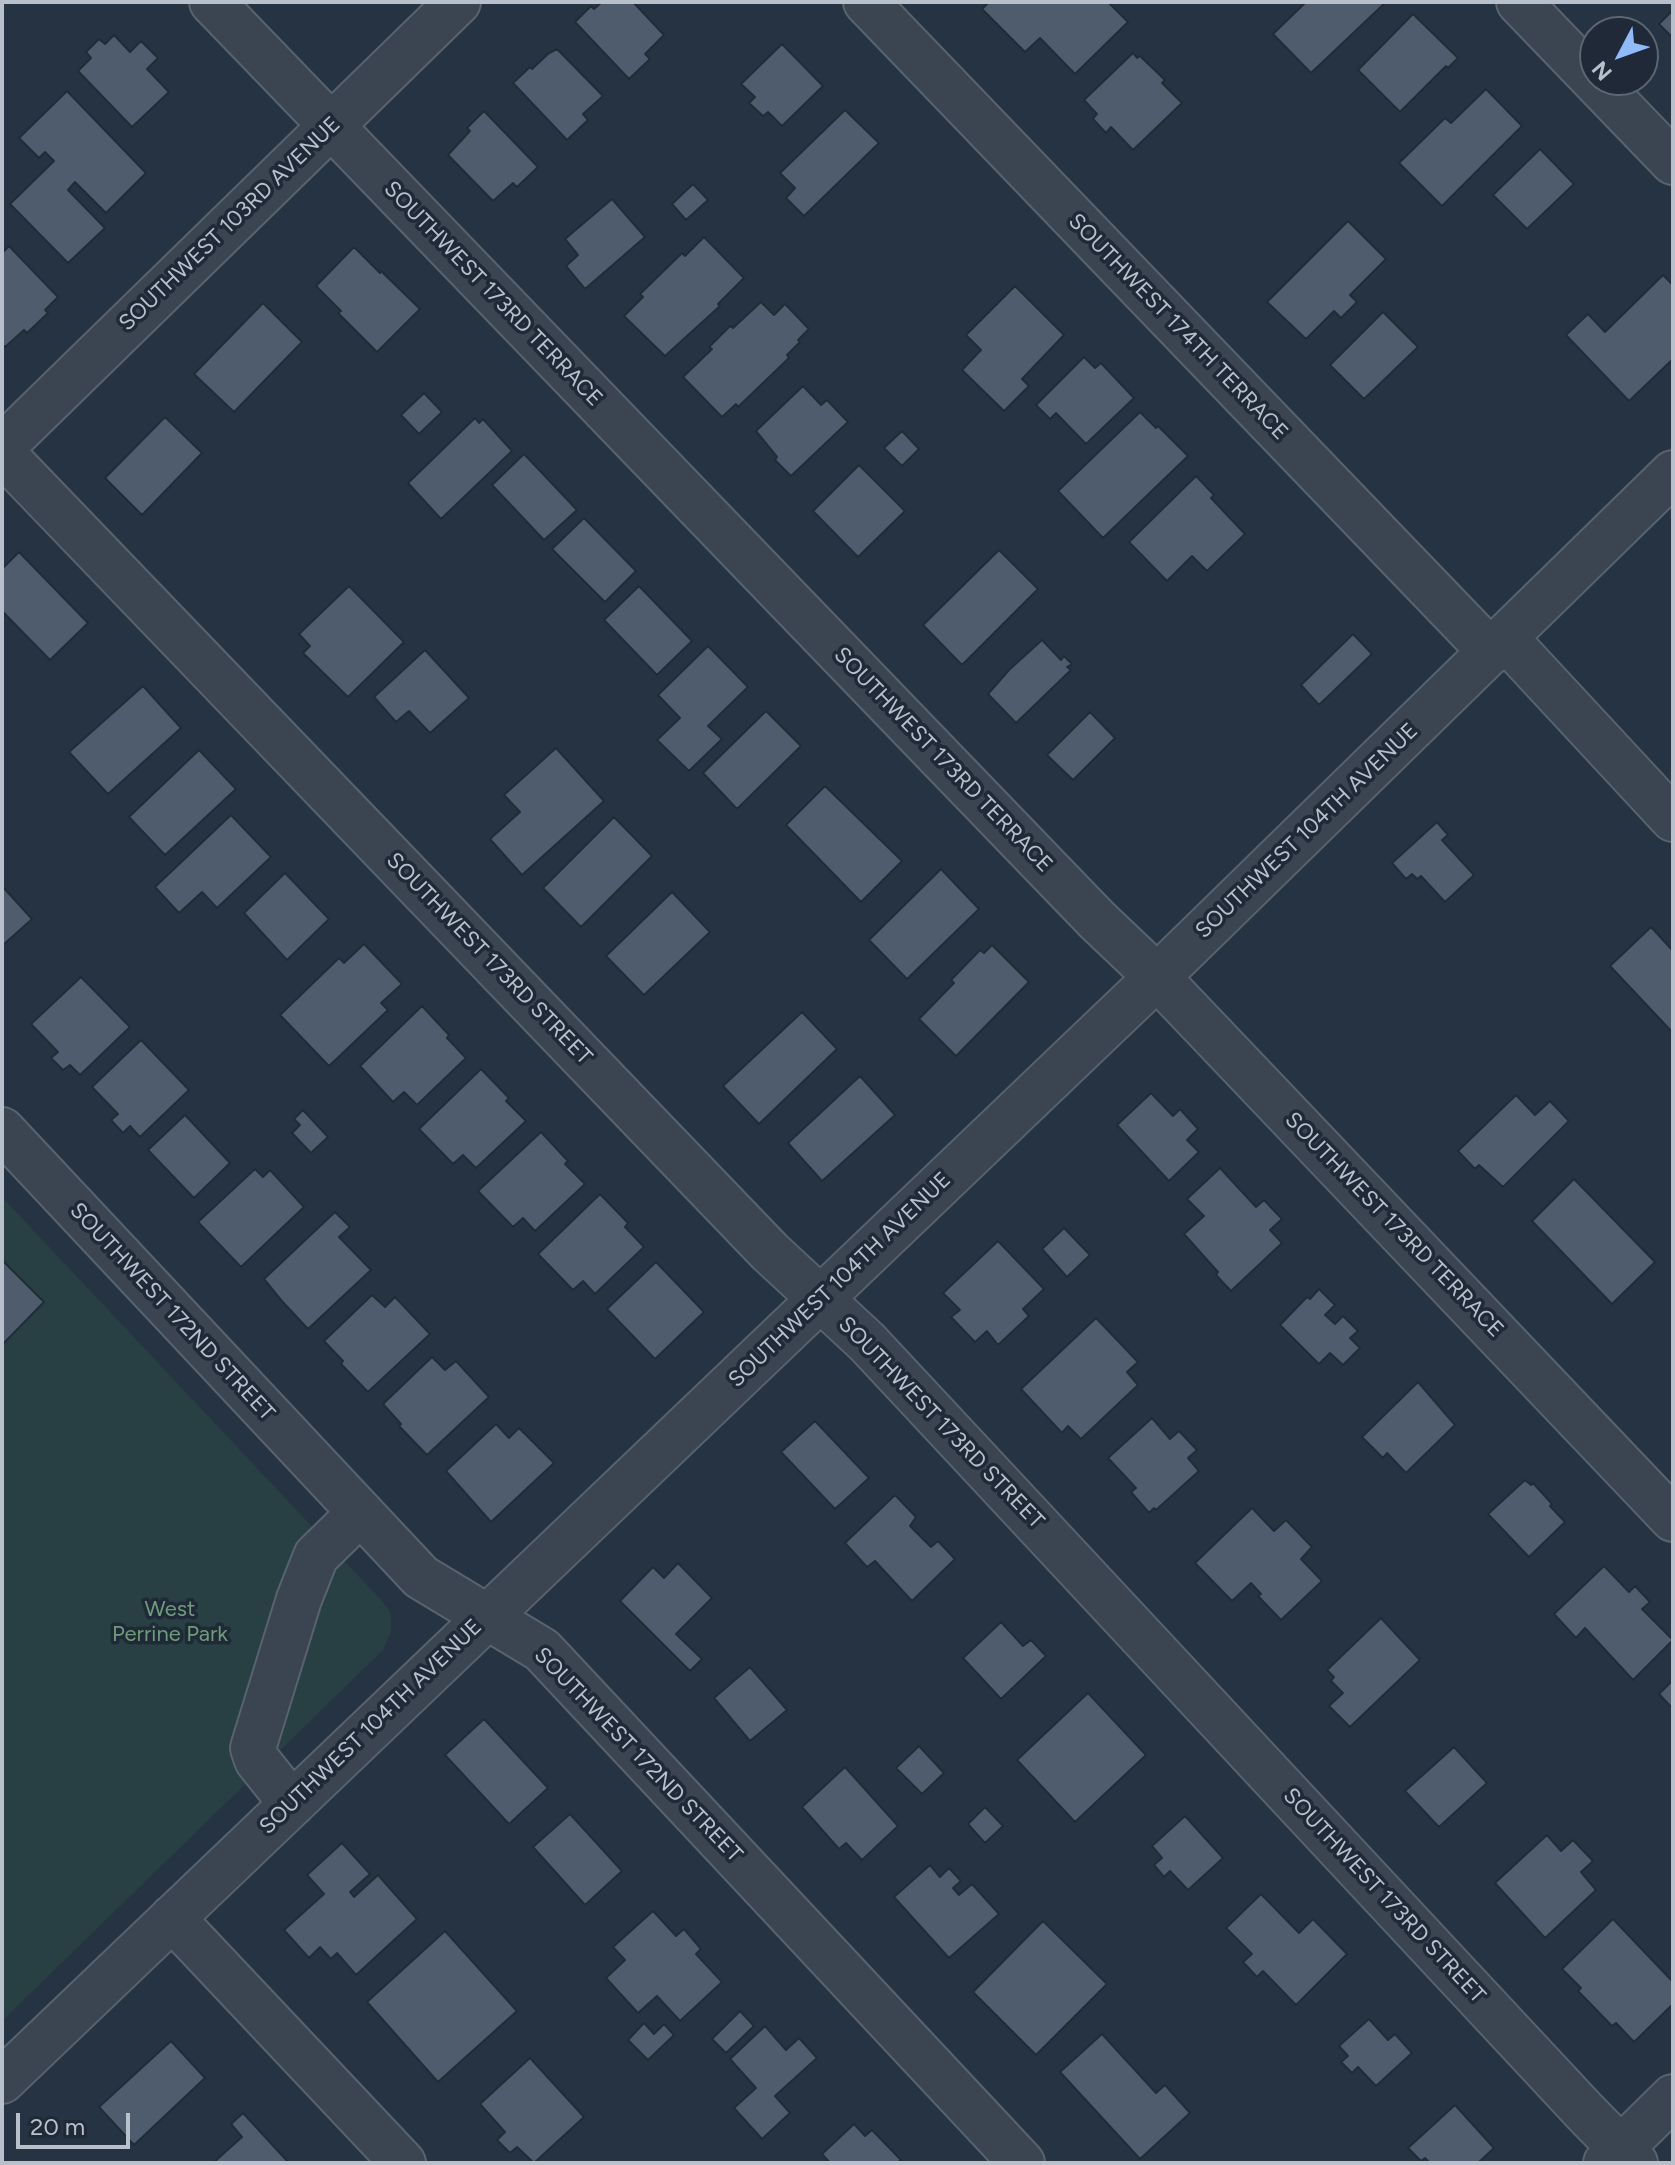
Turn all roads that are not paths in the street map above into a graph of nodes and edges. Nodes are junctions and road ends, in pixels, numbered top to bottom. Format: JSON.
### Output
{"nodes":[{"id":1,"x":212,"y":2,"type":"edge"},
{"id":2,"x":458,"y":2,"type":"edge"},
{"id":3,"x":866,"y":2,"type":"edge"},
{"id":4,"x":1519,"y":2,"type":"edge"},
{"id":5,"x":331,"y":126,"type":"junction"},
{"id":6,"x":1673,"y":162,"type":"edge"},
{"id":7,"x":2,"y":450,"type":"edge"},
{"id":8,"x":1673,"y":473,"type":"edge"},
{"id":9,"x":1498,"y":645,"type":"junction"},
{"id":10,"x":1673,"y":819,"type":"edge"},
{"id":11,"x":1157,"y":977,"type":"junction"},
{"id":12,"x":2,"y":1130,"type":"edge"},
{"id":13,"x":820,"y":1299,"type":"junction"},
{"id":14,"x":360,"y":1513,"type":"junction"},
{"id":15,"x":1673,"y":1519,"type":"edge"},
{"id":16,"x":486,"y":1617,"type":"junction"},
{"id":17,"x":292,"y":1804,"type":"junction"},
{"id":18,"x":172,"y":1918,"type":"junction"},
{"id":19,"x":2,"y":2081,"type":"edge"},
{"id":20,"x":1673,"y":2097,"type":"edge"},
{"id":21,"x":1621,"y":2158,"type":"edge"},
{"id":22,"x":403,"y":2163,"type":"edge"},
{"id":23,"x":1022,"y":2163,"type":"edge"}],
"edges":[{"from":1,"to":5,"type":"street","name":"SOUTHWEST 173RD TERRACE"},
{"from":2,"to":5,"type":"street","name":"SOUTHWEST 103RD AVENUE"},
{"from":3,"to":9,"type":"street","name":"SOUTHWEST 174TH TERRACE"},
{"from":4,"to":6,"type":"street"},
{"from":5,"to":7,"type":"street","name":"SOUTHWEST 103RD AVENUE"},
{"from":5,"to":11,"type":"street","name":"SOUTHWEST 173RD TERRACE"},
{"from":7,"to":13,"type":"street","name":"SOUTHWEST 173RD STREET"},
{"from":8,"to":9,"type":"street","name":"SOUTHWEST 104TH AVENUE"},
{"from":9,"to":10,"type":"street","name":"SOUTHWEST 174TH TERRACE"},
{"from":9,"to":11,"type":"street","name":"SOUTHWEST 104TH AVENUE"},
{"from":11,"to":13,"type":"street","name":"SOUTHWEST 104TH AVENUE"},
{"from":11,"to":15,"type":"street","name":"SOUTHWEST 173RD TERRACE"},
{"from":12,"to":14,"type":"street","name":"SOUTHWEST 172ND STREET"},
{"from":13,"to":16,"type":"street","name":"SOUTHWEST 104TH AVENUE"},
{"from":13,"to":21,"type":"street","name":"SOUTHWEST 173RD STREET"},
{"from":14,"to":16,"type":"street","name":"SOUTHWEST 172ND STREET"},
{"from":14,"to":17,"type":"street"},
{"from":16,"to":17,"type":"street","name":"SOUTHWEST 104TH AVENUE"},
{"from":16,"to":23,"type":"street","name":"SOUTHWEST 172ND STREET"},
{"from":17,"to":18,"type":"street","name":"SOUTHWEST 104TH AVENUE"},
{"from":18,"to":19,"type":"street","name":"SOUTHWEST 104TH AVENUE"},
{"from":18,"to":22,"type":"street"},
{"from":20,"to":21,"type":"street"}]}
